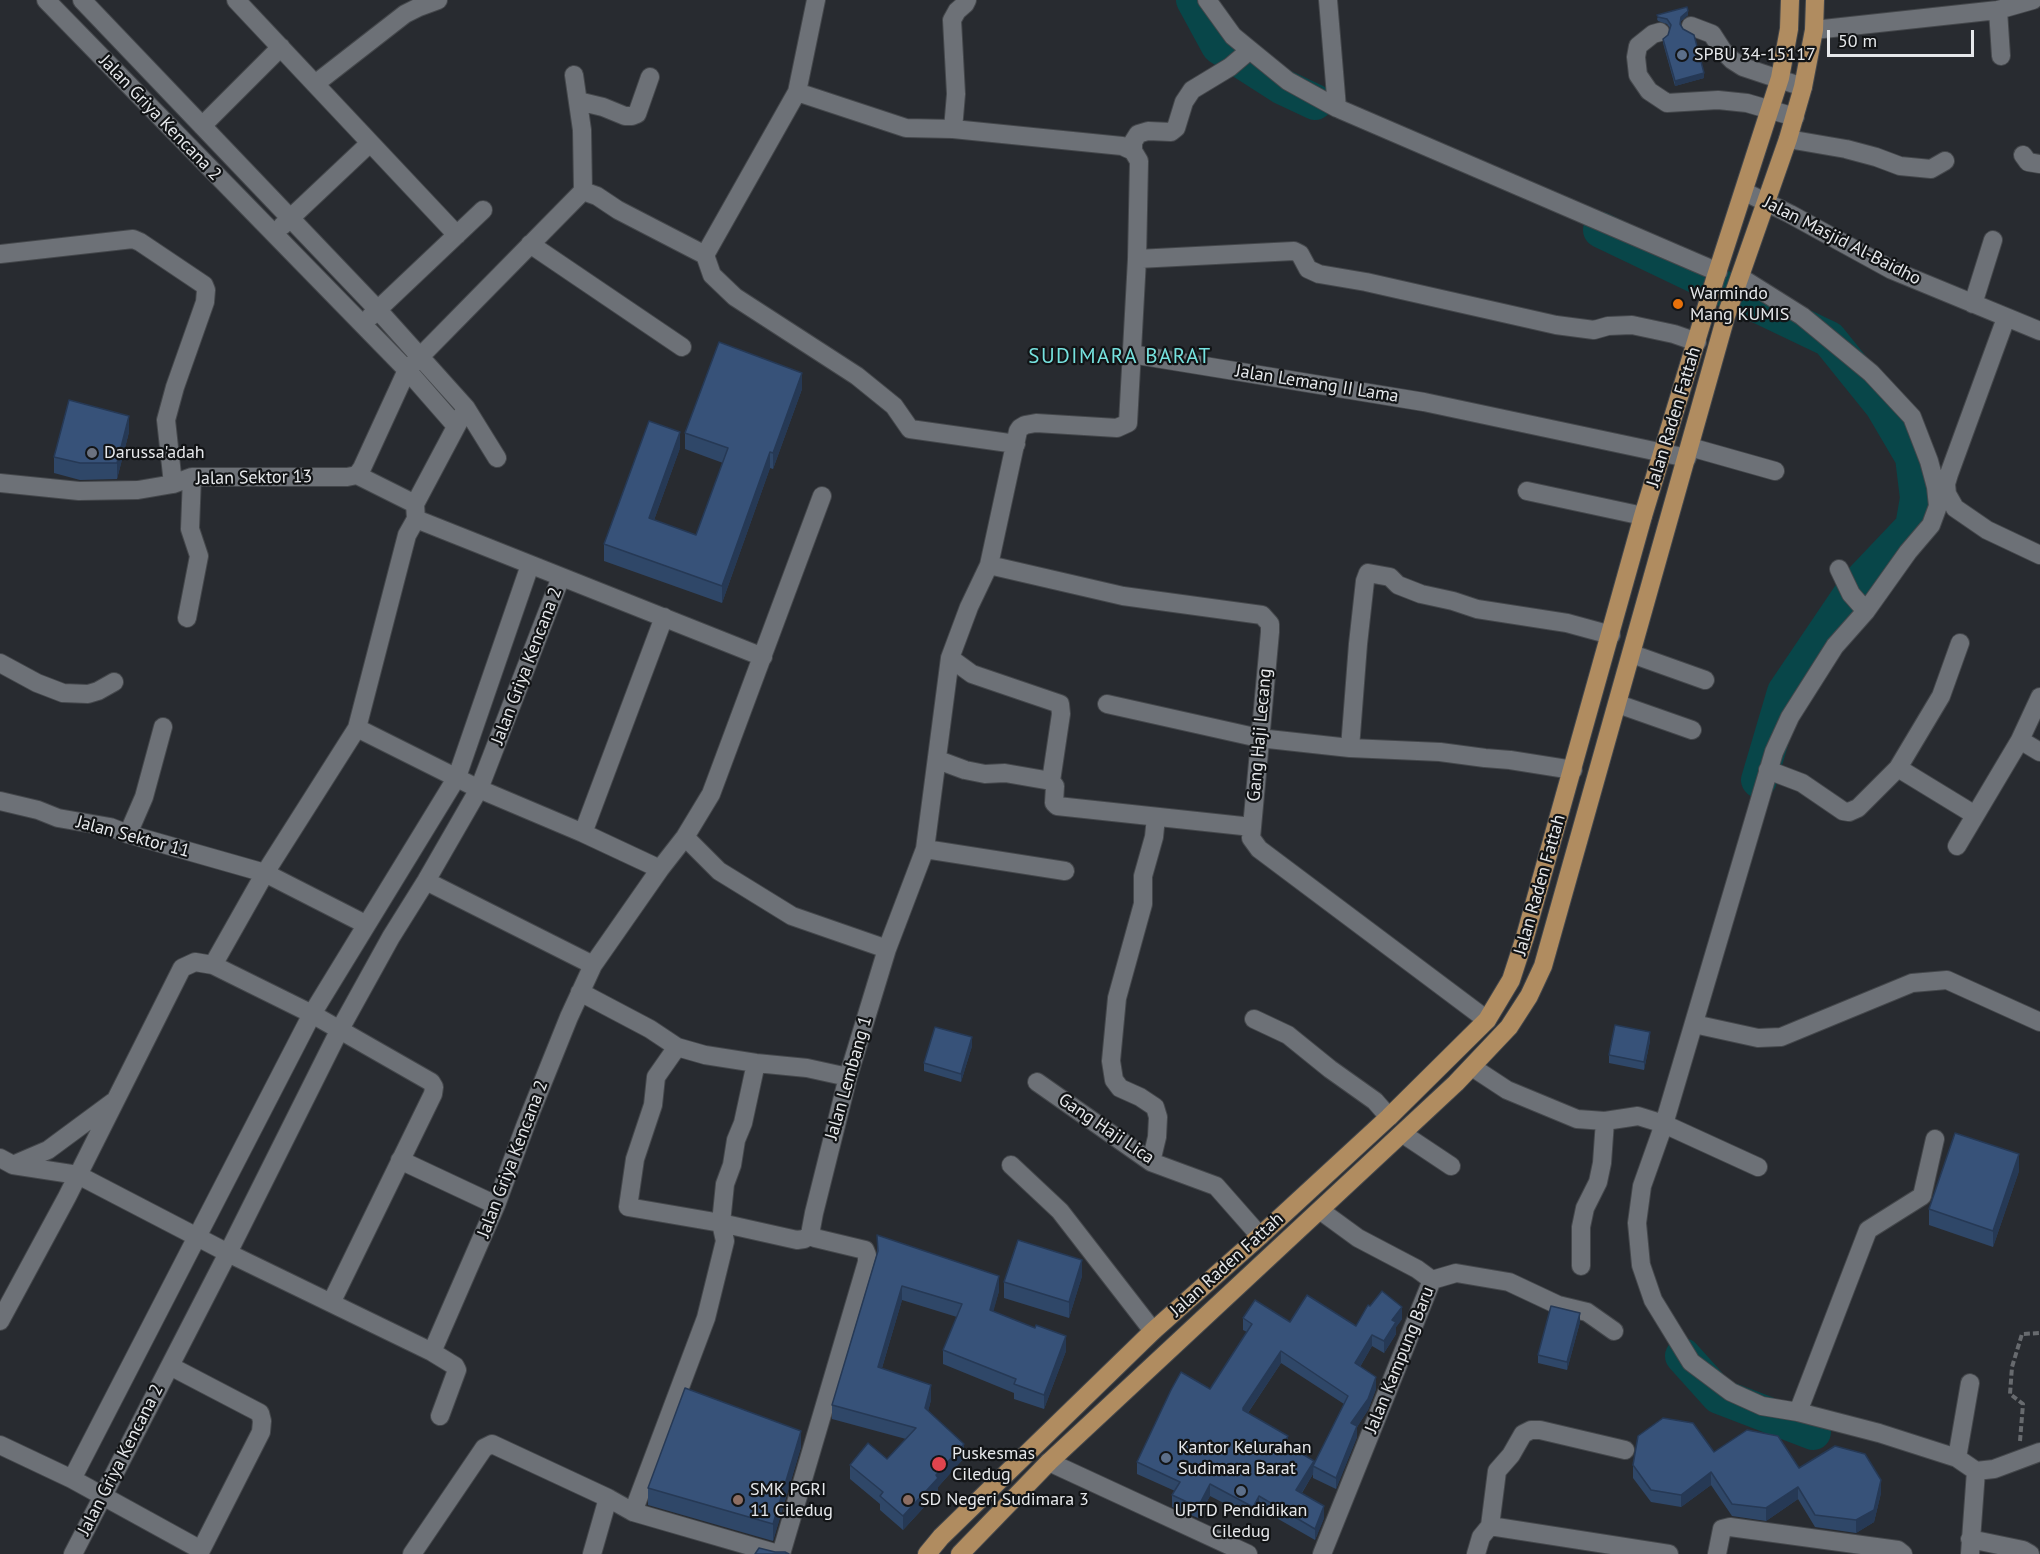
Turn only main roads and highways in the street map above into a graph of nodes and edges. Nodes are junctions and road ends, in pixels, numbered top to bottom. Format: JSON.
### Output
{"nodes":[{"id":1,"x":1790,"y":0,"type":"edge"},
{"id":2,"x":1815,"y":0,"type":"edge"},
{"id":3,"x":927,"y":1554,"type":"edge"},
{"id":4,"x":960,"y":1554,"type":"edge"}],
"edges":[{"from":1,"to":3,"type":"main road","name":"Jalan Raden Fattah"},
{"from":2,"to":4,"type":"main road","name":"Jalan Raden Fattah"}]}
